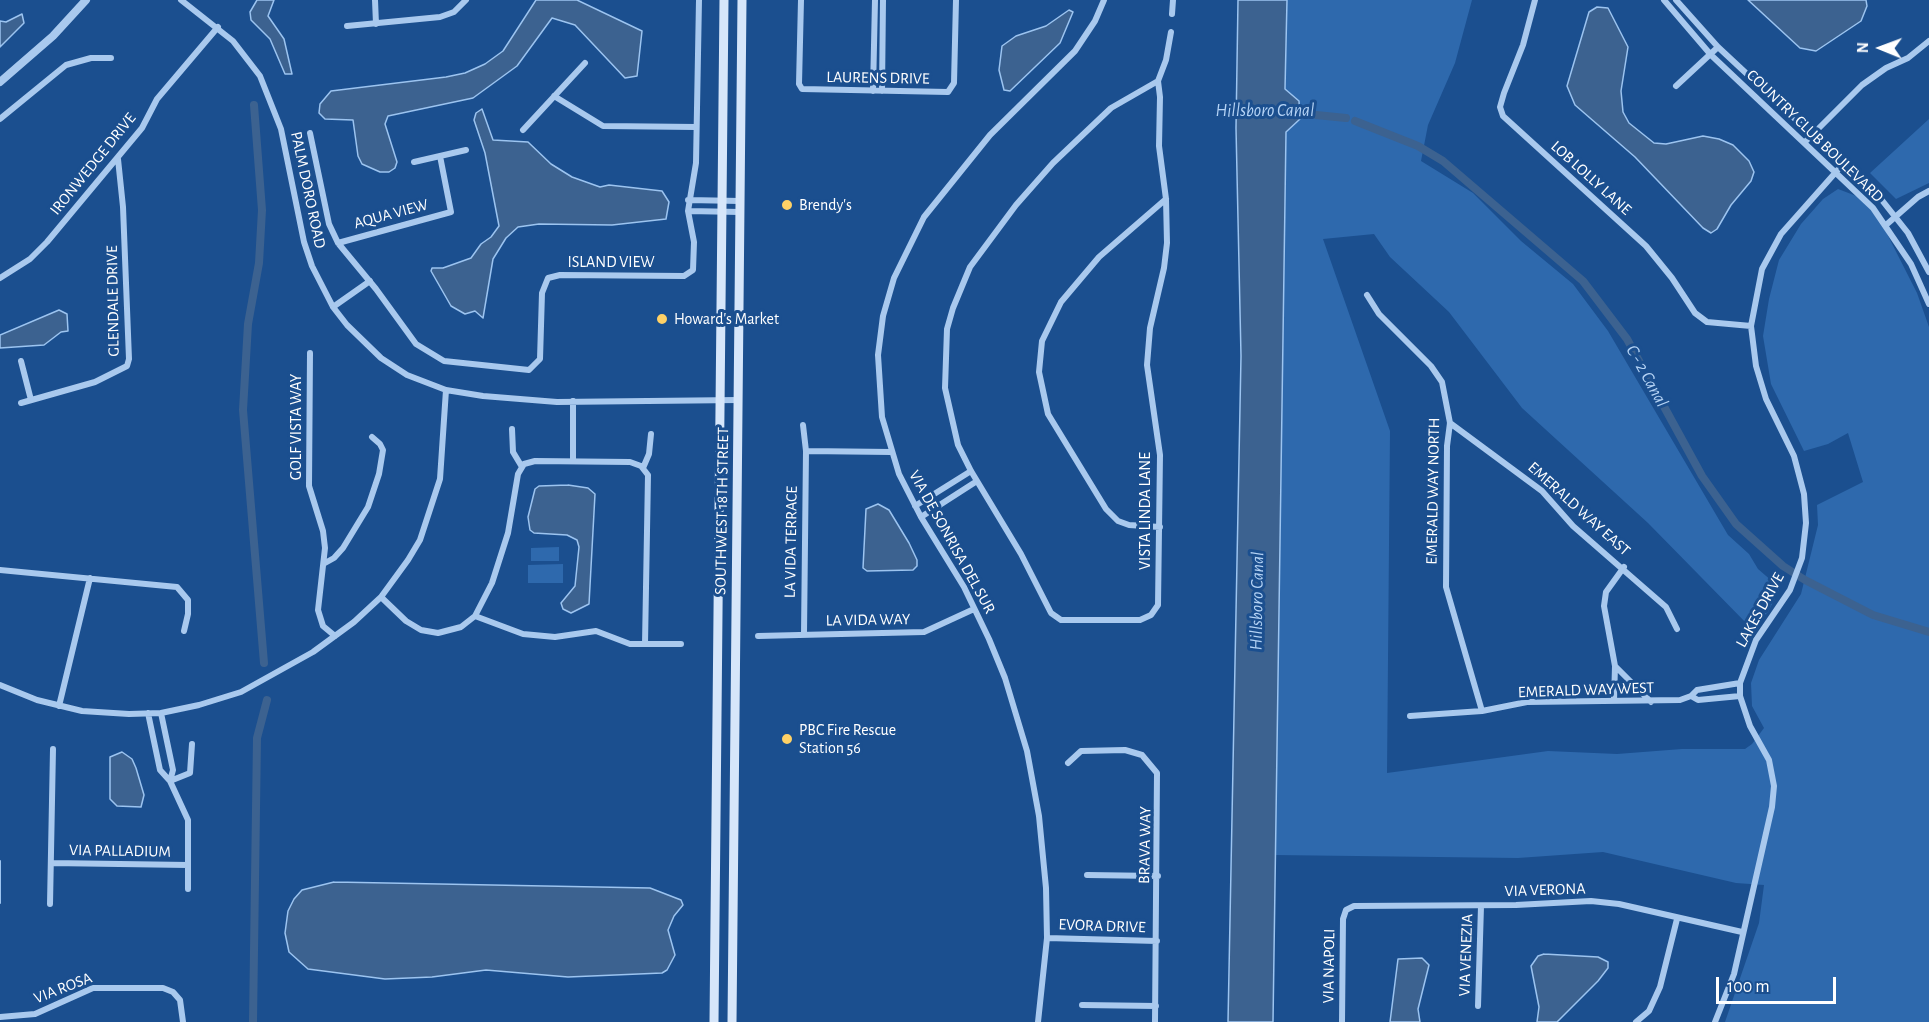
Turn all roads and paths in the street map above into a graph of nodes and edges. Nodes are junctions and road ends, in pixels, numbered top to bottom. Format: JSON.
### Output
{"nodes":[{"id":1,"x":87,"y":0,"type":"edge"},
{"id":2,"x":181,"y":0,"type":"edge"},
{"id":3,"x":375,"y":0,"type":"edge"},
{"id":4,"x":466,"y":0,"type":"edge"},
{"id":5,"x":699,"y":0,"type":"edge"},
{"id":6,"x":724,"y":0,"type":"edge"},
{"id":7,"x":742,"y":0,"type":"edge"},
{"id":8,"x":801,"y":0,"type":"edge"},
{"id":9,"x":875,"y":0,"type":"edge"},
{"id":10,"x":883,"y":0,"type":"edge"},
{"id":11,"x":956,"y":0,"type":"edge"},
{"id":12,"x":1104,"y":0,"type":"edge"},
{"id":13,"x":1173,"y":0,"type":"edge"},
{"id":14,"x":1535,"y":0,"type":"edge"},
{"id":15,"x":1664,"y":0,"type":"edge"},
{"id":16,"x":1676,"y":0,"type":"edge"},
{"id":17,"x":1172,"y":14,"type":"dead end"},
{"id":18,"x":376,"y":24,"type":"junction"},
{"id":19,"x":347,"y":26,"type":"dead end"},
{"id":20,"x":218,"y":27,"type":"junction"},
{"id":21,"x":1171,"y":32,"type":"dead end"},
{"id":22,"x":1929,"y":41,"type":"edge"},
{"id":23,"x":1718,"y":47,"type":"junction"},
{"id":24,"x":1711,"y":55,"type":"junction"},
{"id":25,"x":111,"y":58,"type":"dead end"},
{"id":26,"x":585,"y":63,"type":"dead end"},
{"id":27,"x":1158,"y":81,"type":"junction"},
{"id":28,"x":0,"y":82,"type":"edge"},
{"id":29,"x":1676,"y":86,"type":"dead end"},
{"id":30,"x":873,"y":91,"type":"junction"},
{"id":31,"x":882,"y":91,"type":"junction"},
{"id":32,"x":554,"y":96,"type":"junction"},
{"id":33,"x":0,"y":119,"type":"edge"},
{"id":34,"x":696,"y":127,"type":"junction"},
{"id":35,"x":523,"y":130,"type":"dead end"},
{"id":36,"x":310,"y":133,"type":"dead end"},
{"id":37,"x":1812,"y":135,"type":"junction"},
{"id":38,"x":1804,"y":143,"type":"junction"},
{"id":39,"x":466,"y":150,"type":"dead end"},
{"id":40,"x":440,"y":156,"type":"junction"},
{"id":41,"x":118,"y":159,"type":"junction"},
{"id":42,"x":414,"y":162,"type":"dead end"},
{"id":43,"x":1843,"y":164,"type":"junction"},
{"id":44,"x":1836,"y":171,"type":"junction"},
{"id":45,"x":1929,"y":191,"type":"edge"},
{"id":46,"x":1166,"y":199,"type":"junction"},
{"id":47,"x":688,"y":200,"type":"junction"},
{"id":48,"x":722,"y":201,"type":"junction"},
{"id":49,"x":740,"y":201,"type":"junction"},
{"id":50,"x":688,"y":211,"type":"junction"},
{"id":51,"x":722,"y":211,"type":"junction"},
{"id":52,"x":740,"y":212,"type":"junction"},
{"id":53,"x":1895,"y":216,"type":"junction"},
{"id":54,"x":1886,"y":225,"type":"junction"},
{"id":55,"x":338,"y":243,"type":"junction"},
{"id":56,"x":1929,"y":272,"type":"edge"},
{"id":57,"x":0,"y":278,"type":"edge"},
{"id":58,"x":370,"y":281,"type":"junction"},
{"id":59,"x":1367,"y":295,"type":"dead end"},
{"id":60,"x":1929,"y":304,"type":"edge"},
{"id":61,"x":333,"y":308,"type":"junction"},
{"id":62,"x":1751,"y":326,"type":"junction"},
{"id":63,"x":310,"y":353,"type":"dead end"},
{"id":64,"x":21,"y":362,"type":"dead end"},
{"id":65,"x":446,"y":390,"type":"junction"},
{"id":66,"x":31,"y":400,"type":"junction"},
{"id":67,"x":738,"y":400,"type":"junction"},
{"id":68,"x":720,"y":401,"type":"junction"},
{"id":69,"x":573,"y":402,"type":"junction"},
{"id":70,"x":21,"y":403,"type":"dead end"},
{"id":71,"x":1450,"y":423,"type":"junction"},
{"id":72,"x":803,"y":425,"type":"dead end"},
{"id":73,"x":512,"y":429,"type":"dead end"},
{"id":74,"x":651,"y":434,"type":"dead end"},
{"id":75,"x":372,"y":437,"type":"dead end"},
{"id":76,"x":806,"y":451,"type":"junction"},
{"id":77,"x":891,"y":452,"type":"junction"},
{"id":78,"x":573,"y":461,"type":"junction"},
{"id":79,"x":522,"y":466,"type":"junction"},
{"id":80,"x":643,"y":468,"type":"junction"},
{"id":81,"x":971,"y":471,"type":"junction"},
{"id":82,"x":977,"y":481,"type":"junction"},
{"id":83,"x":915,"y":506,"type":"junction"},
{"id":84,"x":921,"y":518,"type":"junction"},
{"id":85,"x":1160,"y":527,"type":"junction"},
{"id":86,"x":325,"y":563,"type":"junction"},
{"id":87,"x":1624,"y":567,"type":"junction"},
{"id":88,"x":0,"y":570,"type":"edge"},
{"id":89,"x":90,"y":578,"type":"junction"},
{"id":90,"x":381,"y":597,"type":"junction"},
{"id":91,"x":974,"y":609,"type":"junction"},
{"id":92,"x":475,"y":616,"type":"junction"},
{"id":93,"x":1677,"y":629,"type":"dead end"},
{"id":94,"x":184,"y":631,"type":"dead end"},
{"id":95,"x":804,"y":634,"type":"junction"},
{"id":96,"x":335,"y":636,"type":"junction"},
{"id":97,"x":758,"y":636,"type":"dead end"},
{"id":98,"x":645,"y":644,"type":"junction"},
{"id":99,"x":681,"y":644,"type":"dead end"},
{"id":100,"x":1615,"y":666,"type":"junction"},
{"id":101,"x":1740,"y":683,"type":"junction"},
{"id":102,"x":0,"y":685,"type":"edge"},
{"id":103,"x":1691,"y":696,"type":"junction"},
{"id":104,"x":1740,"y":696,"type":"junction"},
{"id":105,"x":1614,"y":701,"type":"junction"},
{"id":106,"x":1651,"y":702,"type":"junction"},
{"id":107,"x":59,"y":706,"type":"junction"},
{"id":108,"x":1482,"y":711,"type":"junction"},
{"id":109,"x":148,"y":713,"type":"junction"},
{"id":110,"x":161,"y":713,"type":"junction"},
{"id":111,"x":1410,"y":716,"type":"dead end"},
{"id":112,"x":192,"y":744,"type":"dead end"},
{"id":113,"x":53,"y":749,"type":"dead end"},
{"id":114,"x":1068,"y":763,"type":"dead end"},
{"id":115,"x":170,"y":781,"type":"junction"},
{"id":116,"x":51,"y":863,"type":"junction"},
{"id":117,"x":188,"y":865,"type":"junction"},
{"id":118,"x":1087,"y":875,"type":"dead end"},
{"id":119,"x":1158,"y":876,"type":"junction"},
{"id":120,"x":188,"y":889,"type":"dead end"},
{"id":121,"x":50,"y":904,"type":"dead end"},
{"id":122,"x":1481,"y":906,"type":"junction"},
{"id":123,"x":1346,"y":910,"type":"joint"},
{"id":124,"x":1677,"y":919,"type":"junction"},
{"id":125,"x":1742,"y":932,"type":"junction"},
{"id":126,"x":1047,"y":938,"type":"junction"},
{"id":127,"x":1157,"y":941,"type":"junction"},
{"id":128,"x":1082,"y":1005,"type":"dead end"},
{"id":129,"x":1156,"y":1006,"type":"junction"},
{"id":130,"x":1478,"y":1006,"type":"dead end"},
{"id":131,"x":3,"y":1019,"type":"edge"},
{"id":132,"x":183,"y":1022,"type":"edge"},
{"id":133,"x":714,"y":1022,"type":"edge"},
{"id":134,"x":732,"y":1022,"type":"edge"},
{"id":135,"x":1038,"y":1022,"type":"edge"},
{"id":136,"x":1155,"y":1022,"type":"edge"},
{"id":137,"x":1342,"y":1022,"type":"edge"},
{"id":138,"x":1636,"y":1022,"type":"edge"},
{"id":139,"x":1715,"y":1022,"type":"edge"}],
"edges":[{"from":1,"to":28,"type":"street"},
{"from":2,"to":20,"type":"street","name":"PALM DORO ROAD"},
{"from":3,"to":18,"type":"street"},
{"from":4,"to":18,"type":"street"},
{"from":5,"to":34,"type":"street","name":"ISLAND VIEW"},
{"from":6,"to":48,"type":"main road","name":"SOUTHWEST 18TH STREET"},
{"from":7,"to":49,"type":"main road","name":"SOUTHWEST 18TH STREET"},
{"from":8,"to":30,"type":"street","name":"LAURENS DRIVE"},
{"from":9,"to":30,"type":"street"},
{"from":10,"to":31,"type":"street"},
{"from":11,"to":31,"type":"street","name":"LAURENS DRIVE"},
{"from":12,"to":77,"type":"street","name":"VIA DE SONRISA DEL SUR"},
{"from":13,"to":17,"type":"street"},
{"from":14,"to":62,"type":"street","name":"LOB LOLLY LANE"},
{"from":15,"to":24,"type":"street","name":"COUNTRY CLUB BOULEVARD"},
{"from":16,"to":23,"type":"street","name":"COUNTRY CLUB BOULEVARD"},
{"from":18,"to":19,"type":"street"},
{"from":20,"to":41,"type":"street","name":"IRONWEDGE DRIVE"},
{"from":20,"to":61,"type":"street","name":"PALM DORO ROAD"},
{"from":21,"to":27,"type":"street","name":"VISTA LINDA LANE"},
{"from":22,"to":37,"type":"street"},
{"from":23,"to":24,"type":"street"},
{"from":23,"to":37,"type":"street","name":"COUNTRY CLUB BOULEVARD"},
{"from":24,"to":29,"type":"street"},
{"from":24,"to":38,"type":"street","name":"COUNTRY CLUB BOULEVARD"},
{"from":25,"to":33,"type":"street"},
{"from":26,"to":32,"type":"street"},
{"from":27,"to":46,"type":"street","name":"VISTA LINDA LANE"},
{"from":27,"to":81,"type":"street","name":"VISTA LINDA LANE"},
{"from":30,"to":31,"type":"street","name":"LAURENS DRIVE"},
{"from":32,"to":34,"type":"street"},
{"from":32,"to":35,"type":"street"},
{"from":34,"to":47,"type":"street","name":"ISLAND VIEW"},
{"from":36,"to":55,"type":"street","name":"ISLAND VIEW"},
{"from":37,"to":38,"type":"street"},
{"from":37,"to":43,"type":"street","name":"COUNTRY CLUB BOULEVARD"},
{"from":38,"to":44,"type":"street","name":"COUNTRY CLUB BOULEVARD"},
{"from":39,"to":40,"type":"street"},
{"from":40,"to":42,"type":"street"},
{"from":40,"to":55,"type":"street","name":"AQUA VIEW"},
{"from":41,"to":57,"type":"street","name":"IRONWEDGE DRIVE"},
{"from":41,"to":66,"type":"street","name":"GLENDALE DRIVE"},
{"from":43,"to":44,"type":"street","name":"LAKES DRIVE"},
{"from":43,"to":53,"type":"street","name":"COUNTRY CLUB BOULEVARD"},
{"from":44,"to":54,"type":"street","name":"COUNTRY CLUB BOULEVARD"},
{"from":44,"to":62,"type":"street","name":"LAKES DRIVE"},
{"from":45,"to":53,"type":"street"},
{"from":46,"to":85,"type":"street","name":"VISTA LINDA LANE"},
{"from":46,"to":85,"type":"street"},
{"from":47,"to":48,"type":"street"},
{"from":47,"to":50,"type":"street","name":"ISLAND VIEW"},
{"from":48,"to":49,"type":"street"},
{"from":48,"to":51,"type":"main road","name":"SOUTHWEST 18TH STREET"},
{"from":49,"to":52,"type":"main road","name":"SOUTHWEST 18TH STREET"},
{"from":50,"to":51,"type":"street"},
{"from":50,"to":58,"type":"street","name":"ISLAND VIEW"},
{"from":51,"to":52,"type":"street"},
{"from":51,"to":68,"type":"main road","name":"SOUTHWEST 18TH STREET"},
{"from":52,"to":67,"type":"main road","name":"SOUTHWEST 18TH STREET"},
{"from":53,"to":54,"type":"street"},
{"from":53,"to":56,"type":"street","name":"COUNTRY CLUB BOULEVARD"},
{"from":54,"to":60,"type":"street","name":"COUNTRY CLUB BOULEVARD"},
{"from":55,"to":58,"type":"street","name":"ISLAND VIEW"},
{"from":58,"to":61,"type":"street"},
{"from":59,"to":71,"type":"street","name":"EMERALD WAY NORTH"},
{"from":61,"to":65,"type":"street","name":"PALM DORO ROAD"},
{"from":62,"to":101,"type":"street","name":"LAKES DRIVE"},
{"from":63,"to":86,"type":"street","name":"GOLF VISTA WAY"},
{"from":64,"to":66,"type":"street"},
{"from":65,"to":69,"type":"street","name":"PALM DORO ROAD"},
{"from":65,"to":90,"type":"street"},
{"from":66,"to":70,"type":"street","name":"GLENDALE DRIVE"},
{"from":67,"to":68,"type":"street","name":"PALM DORO ROAD"},
{"from":67,"to":134,"type":"main road","name":"SOUTHWEST 18TH STREET"},
{"from":68,"to":69,"type":"street","name":"PALM DORO ROAD"},
{"from":68,"to":133,"type":"main road","name":"SOUTHWEST 18TH STREET"},
{"from":69,"to":78,"type":"street"},
{"from":71,"to":87,"type":"street","name":"EMERALD WAY EAST"},
{"from":71,"to":108,"type":"street","name":"EMERALD WAY NORTH"},
{"from":72,"to":76,"type":"street","name":"LA VIDA TERRACE"},
{"from":73,"to":79,"type":"street"},
{"from":74,"to":80,"type":"street"},
{"from":75,"to":86,"type":"street"},
{"from":76,"to":77,"type":"street"},
{"from":76,"to":95,"type":"street","name":"LA VIDA TERRACE"},
{"from":77,"to":83,"type":"street","name":"VIA DE SONRISA DEL SUR"},
{"from":78,"to":79,"type":"street"},
{"from":78,"to":80,"type":"street"},
{"from":79,"to":92,"type":"street"},
{"from":80,"to":98,"type":"street"},
{"from":81,"to":82,"type":"street","name":"VISTA LINDA LANE"},
{"from":81,"to":83,"type":"street"},
{"from":82,"to":84,"type":"street"},
{"from":82,"to":85,"type":"street","name":"VISTA LINDA LANE"},
{"from":83,"to":84,"type":"street","name":"VIA DE SONRISA DEL SUR"},
{"from":84,"to":91,"type":"street","name":"VIA DE SONRISA DEL SUR"},
{"from":86,"to":96,"type":"street","name":"GOLF VISTA WAY"},
{"from":87,"to":93,"type":"street","name":"EMERALD WAY EAST"},
{"from":87,"to":100,"type":"street"},
{"from":88,"to":89,"type":"street"},
{"from":89,"to":94,"type":"street"},
{"from":89,"to":107,"type":"street"},
{"from":90,"to":92,"type":"street"},
{"from":90,"to":96,"type":"street"},
{"from":91,"to":95,"type":"street","name":"LA VIDA WAY"},
{"from":91,"to":126,"type":"street","name":"VIA DE SONRISA DEL SUR"},
{"from":92,"to":98,"type":"street"},
{"from":95,"to":97,"type":"street","name":"LA VIDA WAY"},
{"from":96,"to":110,"type":"street"},
{"from":98,"to":99,"type":"street"},
{"from":100,"to":105,"type":"street"},
{"from":100,"to":106,"type":"street"},
{"from":101,"to":103,"type":"street","name":"EMERALD WAY WEST"},
{"from":101,"to":104,"type":"street","name":"LAKES DRIVE"},
{"from":102,"to":107,"type":"street"},
{"from":103,"to":104,"type":"street","name":"EMERALD WAY WEST"},
{"from":103,"to":106,"type":"street","name":"EMERALD WAY WEST"},
{"from":104,"to":125,"type":"street","name":"LAKES DRIVE"},
{"from":105,"to":106,"type":"street","name":"EMERALD WAY WEST"},
{"from":105,"to":108,"type":"street","name":"EMERALD WAY WEST"},
{"from":107,"to":109,"type":"street"},
{"from":108,"to":111,"type":"street","name":"EMERALD WAY WEST"},
{"from":109,"to":110,"type":"street"},
{"from":109,"to":115,"type":"street","name":"VIA PALLADIUM"},
{"from":110,"to":115,"type":"street","name":"VIA PALLADIUM"},
{"from":112,"to":115,"type":"street"},
{"from":113,"to":116,"type":"street","name":"VIA PALLADIUM"},
{"from":114,"to":119,"type":"street","name":"BRAVA WAY"},
{"from":115,"to":117,"type":"street","name":"VIA PALLADIUM"},
{"from":116,"to":117,"type":"street","name":"VIA PALLADIUM"},
{"from":116,"to":121,"type":"street","name":"VIA PALLADIUM"},
{"from":117,"to":120,"type":"street","name":"VIA PALLADIUM"},
{"from":118,"to":119,"type":"street"},
{"from":119,"to":127,"type":"street","name":"BRAVA WAY"},
{"from":122,"to":123,"type":"street","name":"VIA VERONA"},
{"from":122,"to":124,"type":"street","name":"VIA VERONA"},
{"from":122,"to":130,"type":"street","name":"VIA VENEZIA"},
{"from":123,"to":137,"type":"street","name":"VIA NAPOLI"},
{"from":124,"to":125,"type":"street","name":"VIA VERONA"},
{"from":124,"to":138,"type":"street"},
{"from":125,"to":139,"type":"street","name":"LAKES DRIVE"},
{"from":126,"to":127,"type":"street","name":"EVORA DRIVE"},
{"from":126,"to":135,"type":"street","name":"VIA DE SONRISA DEL SUR"},
{"from":127,"to":129,"type":"street","name":"BRAVA WAY"},
{"from":128,"to":129,"type":"street"},
{"from":129,"to":136,"type":"street","name":"BRAVA WAY"},
{"from":131,"to":132,"type":"street","name":"VIA ROSA"}]}
